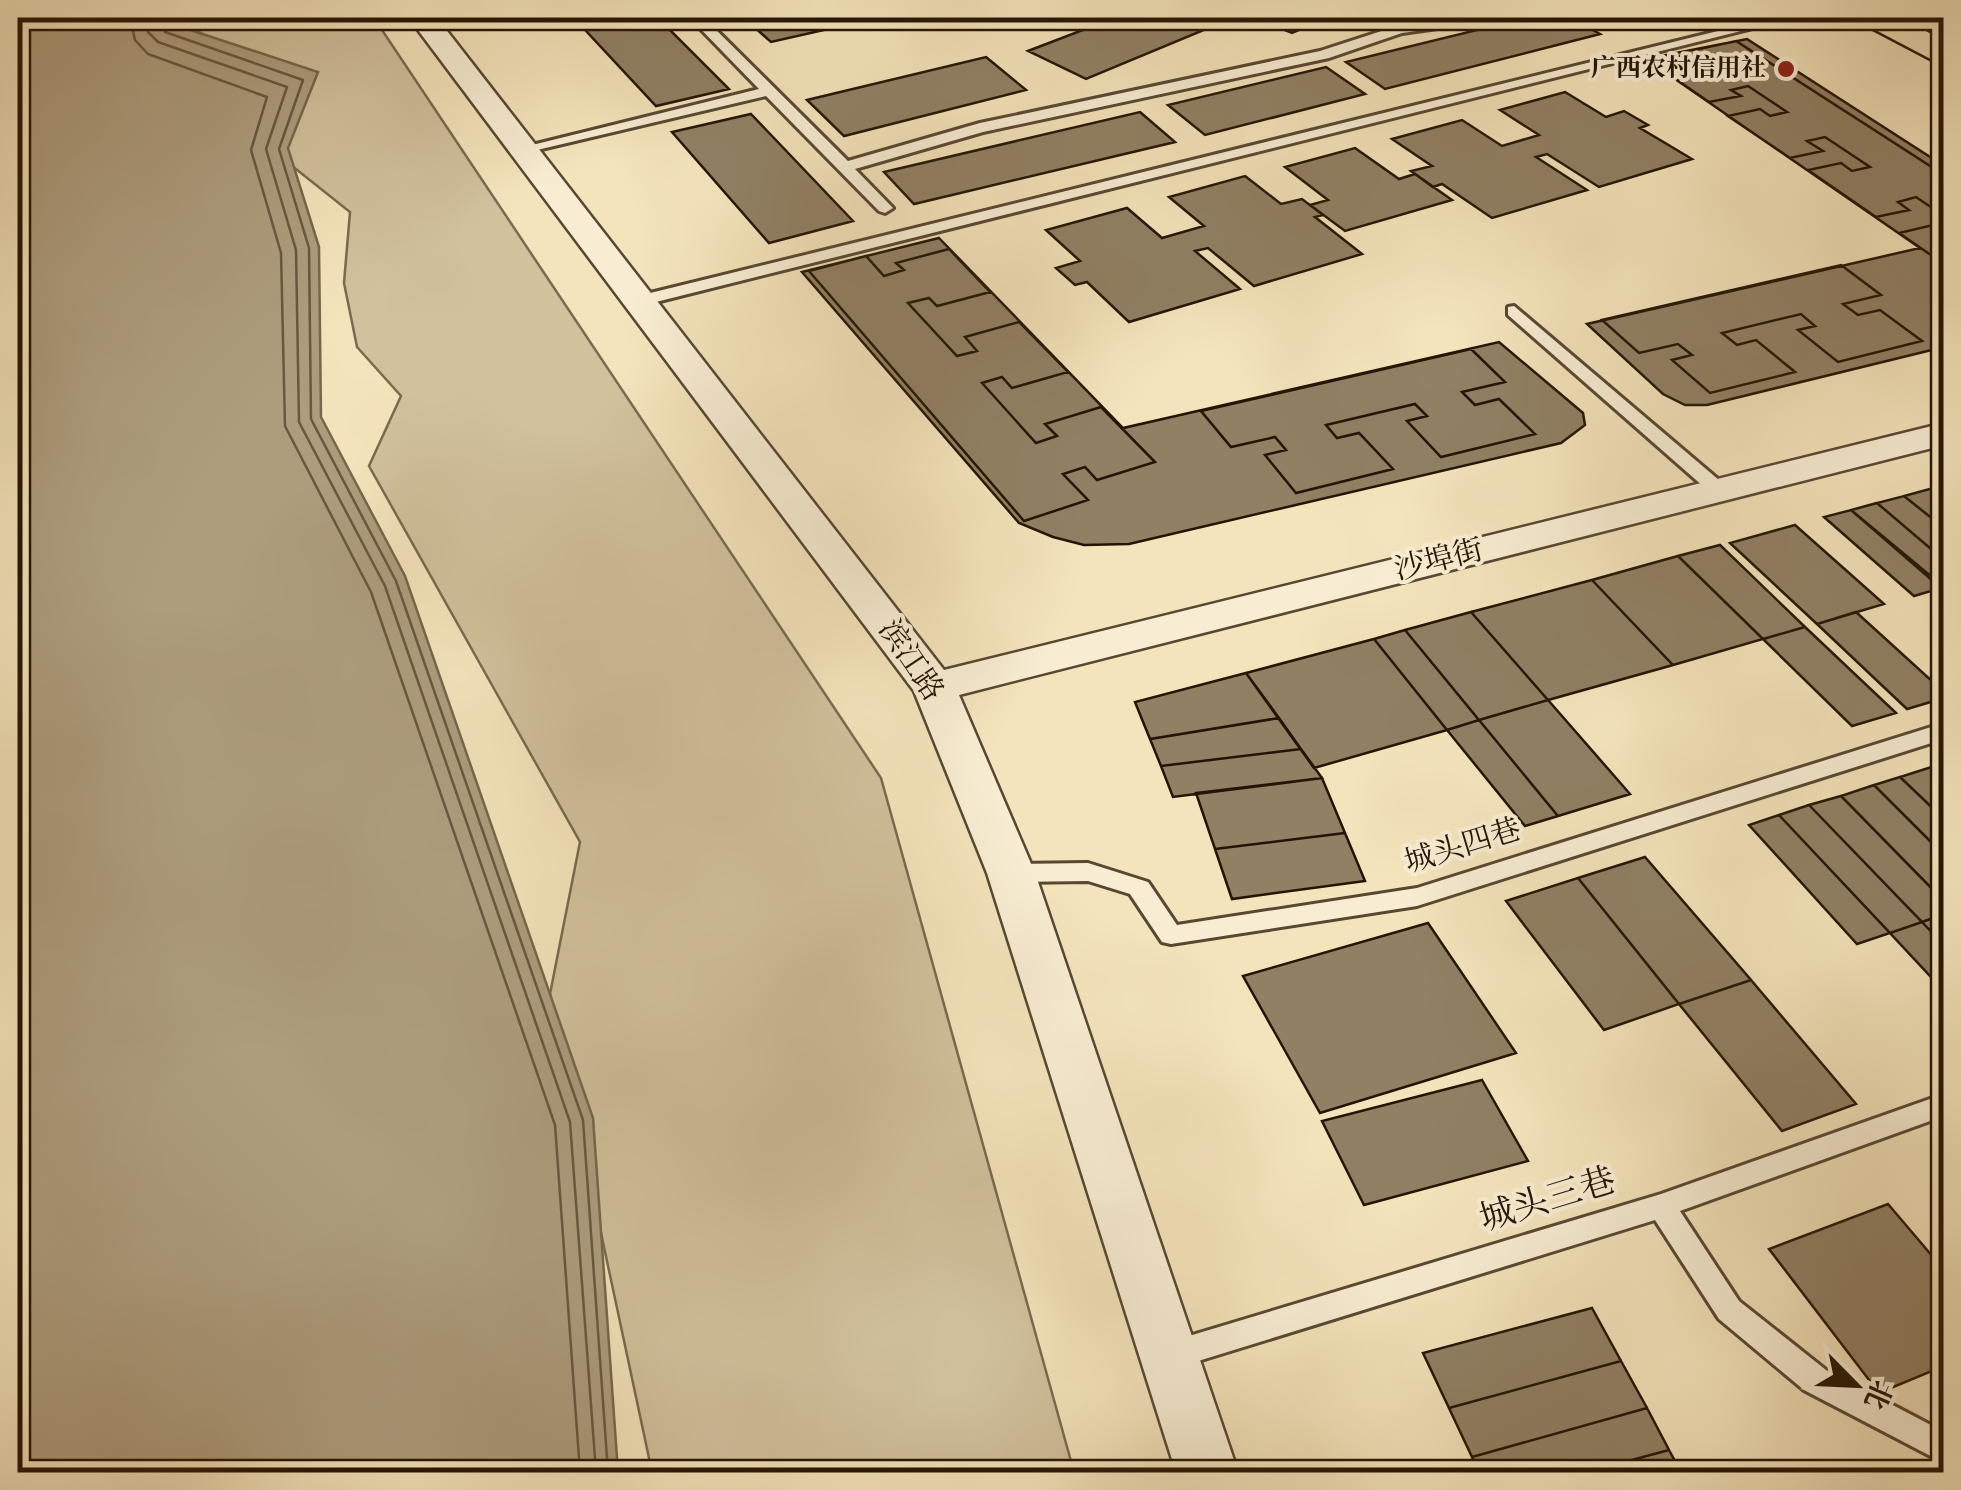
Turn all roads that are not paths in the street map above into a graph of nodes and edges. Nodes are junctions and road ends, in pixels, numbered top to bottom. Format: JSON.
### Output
{"nodes":[{"id":1,"x":423,"y":18,"type":"edge"},
{"id":2,"x":697,"y":18,"type":"edge"},
{"id":3,"x":1480,"y":18,"type":"edge"},
{"id":4,"x":1786,"y":18,"type":"edge"},
{"id":5,"x":1878,"y":18,"type":"edge"},
{"id":6,"x":1935,"y":18,"type":"edge"},
{"id":7,"x":1944,"y":22,"type":"edge"},
{"id":8,"x":1944,"y":56,"type":"edge"},
{"id":9,"x":769,"y":91,"type":"junction"},
{"id":10,"x":525,"y":151,"type":"junction"},
{"id":11,"x":845,"y":167,"type":"junction"},
{"id":12,"x":885,"y":208,"type":"dead end"},
{"id":13,"x":640,"y":301,"type":"junction"},
{"id":14,"x":1514,"y":311,"type":"dead end"},
{"id":15,"x":1944,"y":434,"type":"edge"},
{"id":16,"x":1720,"y":490,"type":"junction"},
{"id":17,"x":934,"y":687,"type":"junction"},
{"id":18,"x":1944,"y":731,"type":"edge"},
{"id":19,"x":1011,"y":873,"type":"junction"},
{"id":20,"x":1944,"y":1105,"type":"edge"},
{"id":21,"x":1661,"y":1206,"type":"junction"},
{"id":22,"x":1169,"y":1356,"type":"junction"},
{"id":23,"x":1944,"y":1448,"type":"edge"},
{"id":24,"x":1207,"y":1472,"type":"edge"}],
"edges":[{"from":1,"to":10,"type":"street","name":"滨江路"},
{"from":2,"to":9,"type":"lane"},
{"from":3,"to":11,"type":"lane"},
{"from":4,"to":13,"type":"lane"},
{"from":5,"to":8,"type":"main road"},
{"from":6,"to":7,"type":"main road"},
{"from":9,"to":10,"type":"lane"},
{"from":9,"to":11,"type":"lane"},
{"from":10,"to":13,"type":"street","name":"滨江路"},
{"from":11,"to":12,"type":"lane"},
{"from":13,"to":17,"type":"street","name":"滨江路"},
{"from":14,"to":16,"type":"lane"},
{"from":15,"to":16,"type":"street","name":"沙埠街"},
{"from":16,"to":17,"type":"street","name":"沙埠街"},
{"from":17,"to":19,"type":"street","name":"滨江路"},
{"from":18,"to":19,"type":"lane","name":"城头四巷"},
{"from":19,"to":22,"type":"street","name":"滨江路"},
{"from":20,"to":21,"type":"lane","name":"城头三巷"},
{"from":21,"to":22,"type":"lane","name":"城头三巷"},
{"from":21,"to":23,"type":"lane"},
{"from":22,"to":24,"type":"street","name":"滨江路"}]}
